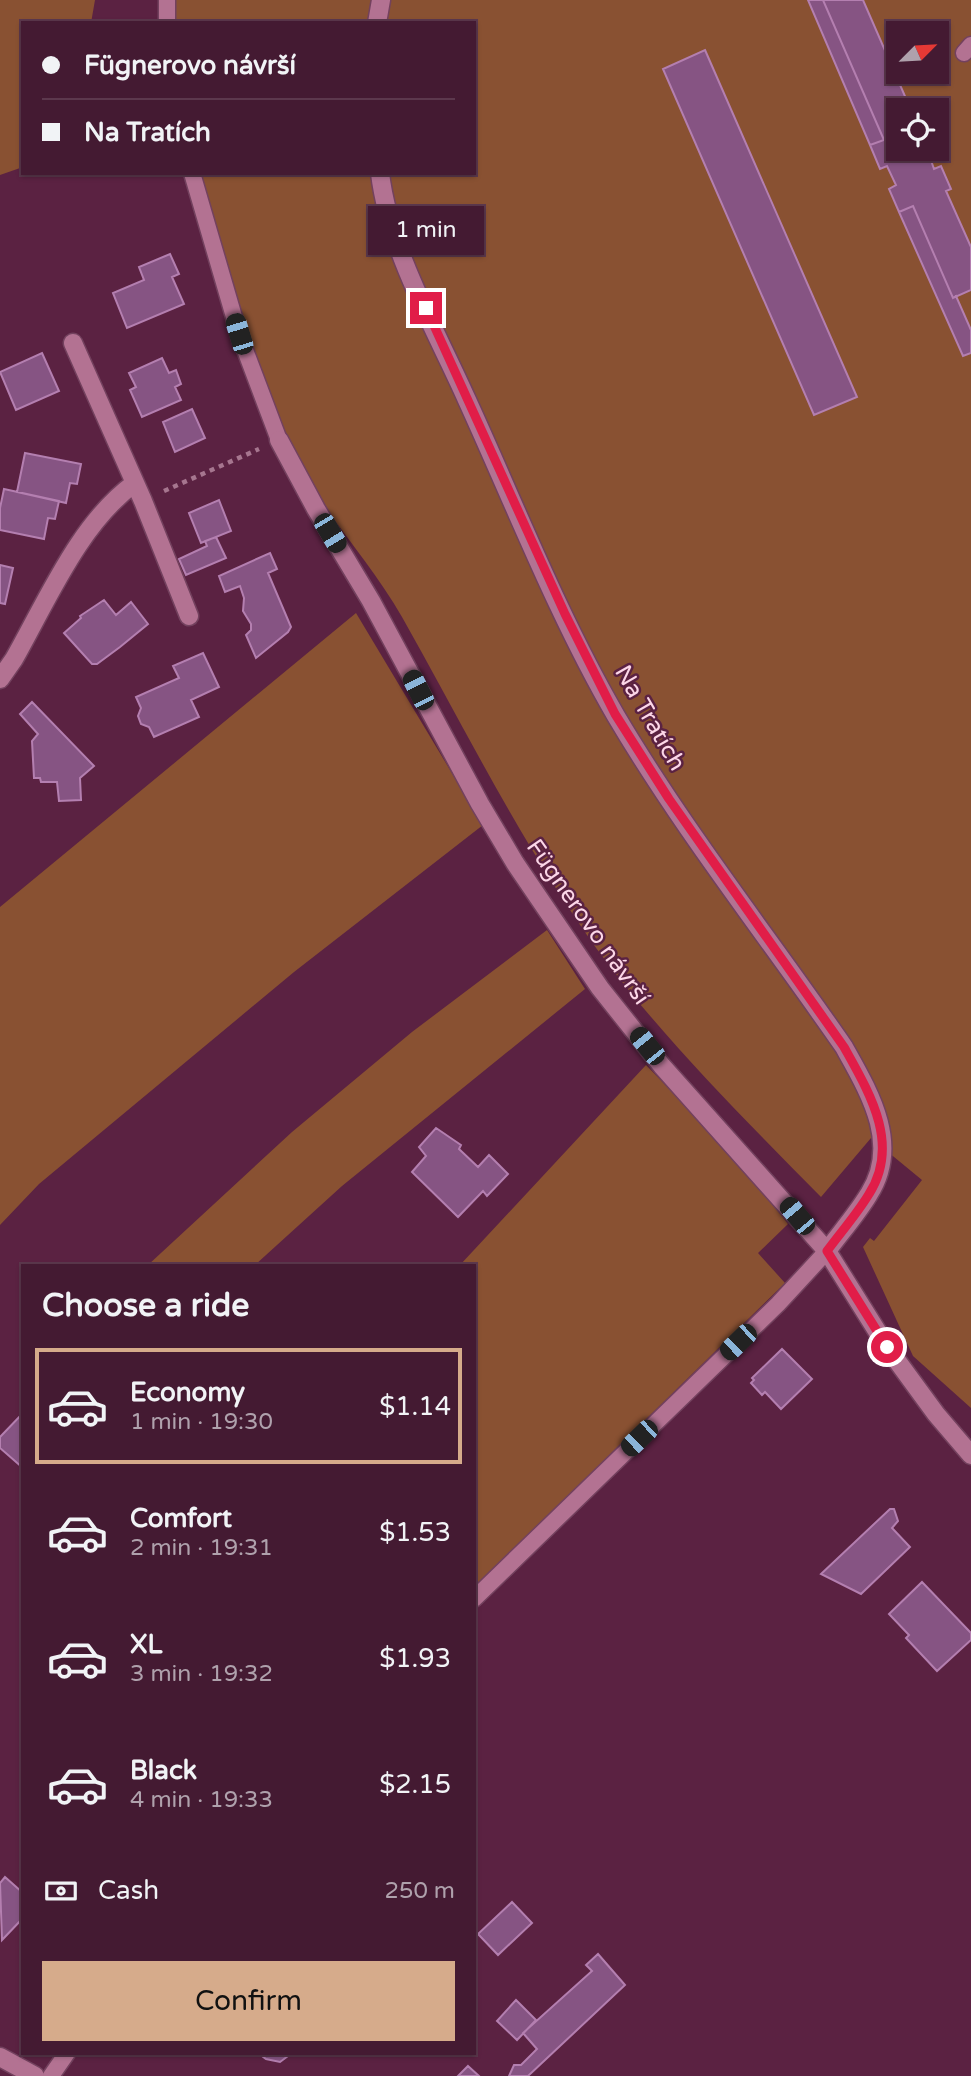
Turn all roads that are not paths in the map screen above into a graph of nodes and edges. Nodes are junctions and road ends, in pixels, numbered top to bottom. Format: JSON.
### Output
{"nodes":[{"id":1,"x":167,"y":0,"type":"edge"},
{"id":2,"x":381,"y":0,"type":"edge"},
{"id":3,"x":167,"y":21,"type":"edge"},
{"id":4,"x":377,"y":21,"type":"edge"},
{"id":5,"x":193,"y":175,"type":"edge"},
{"id":6,"x":380,"y":175,"type":"edge"},
{"id":7,"x":74,"y":343,"type":"dead end"},
{"id":8,"x":279,"y":440,"type":"joint"},
{"id":9,"x":135,"y":483,"type":"junction"},
{"id":10,"x":190,"y":615,"type":"dead end"},
{"id":11,"x":0,"y":679,"type":"edge"},
{"id":12,"x":827,"y":1251,"type":"junction"},
{"id":13,"x":971,"y":1455,"type":"edge"},
{"id":14,"x":476,"y":1597,"type":"edge"},
{"id":15,"x":66,"y":2055,"type":"edge"},
{"id":16,"x":0,"y":2057,"type":"edge"},
{"id":17,"x":35,"y":2076,"type":"edge"},
{"id":18,"x":51,"y":2076,"type":"edge"}],
"edges":[{"from":1,"to":3,"type":"lane"},
{"from":2,"to":4,"type":"street"},
{"from":5,"to":8,"type":"lane"},
{"from":6,"to":12,"type":"street","name":"Na Tratích"},
{"from":7,"to":9,"type":"street"},
{"from":8,"to":12,"type":"street","name":"Fügnerovo návrší"},
{"from":9,"to":10,"type":"street"},
{"from":9,"to":11,"type":"street"},
{"from":12,"to":13,"type":"street","name":"Fügnerovo návrší"},
{"from":12,"to":14,"type":"lane"},
{"from":15,"to":18,"type":"lane"},
{"from":16,"to":17,"type":"street"}]}
